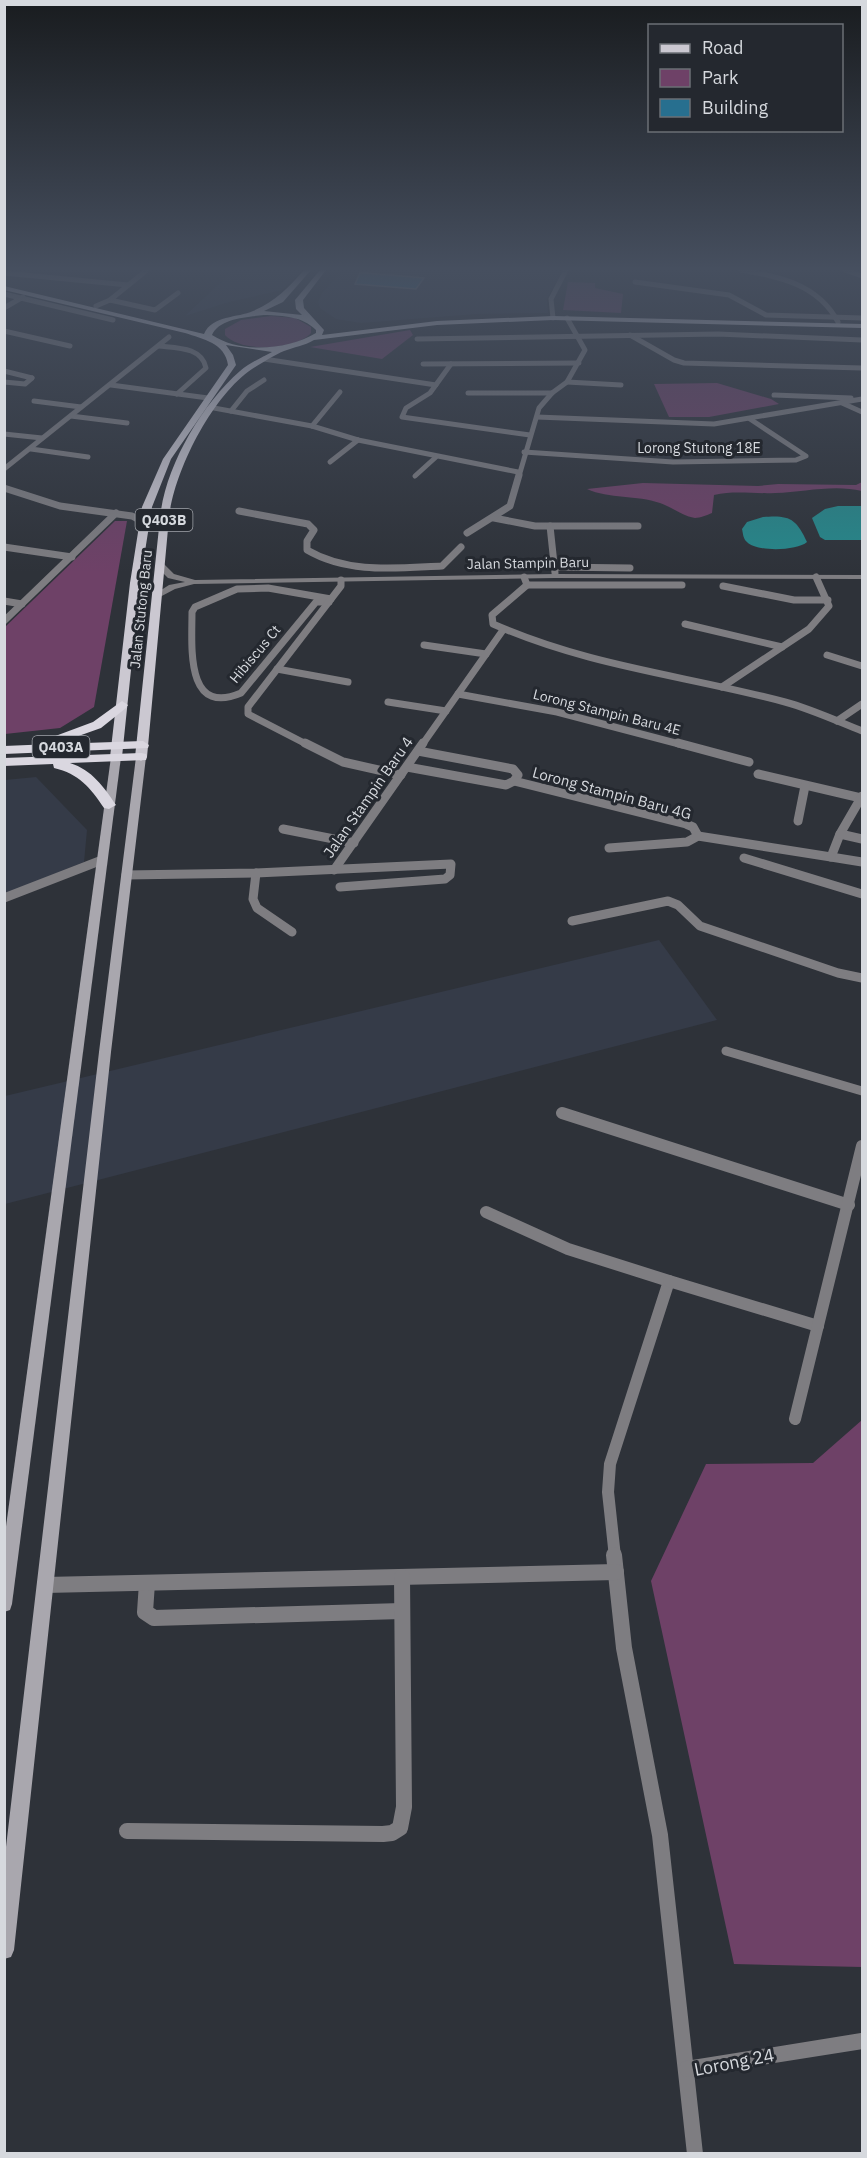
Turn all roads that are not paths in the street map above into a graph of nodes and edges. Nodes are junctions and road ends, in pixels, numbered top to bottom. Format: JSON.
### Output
{"nodes":[{"id":1,"x":4,"y":371,"type":"edge"},
{"id":2,"x":129,"y":371,"type":"edge"},
{"id":3,"x":203,"y":371,"type":"edge"},
{"id":4,"x":228,"y":371,"type":"edge"},
{"id":5,"x":246,"y":371,"type":"edge"},
{"id":6,"x":345,"y":371,"type":"edge"},
{"id":7,"x":446,"y":371,"type":"edge"},
{"id":8,"x":574,"y":371,"type":"edge"},
{"id":9,"x":264,"y":381,"type":"dead end"},
{"id":10,"x":4,"y":382,"type":"edge"},
{"id":11,"x":567,"y":382,"type":"junction"},
{"id":12,"x":436,"y":384,"type":"junction"},
{"id":13,"x":621,"y":385,"type":"dead end"},
{"id":14,"x":111,"y":386,"type":"junction"},
{"id":15,"x":340,"y":392,"type":"dead end"},
{"id":16,"x":468,"y":393,"type":"dead end"},
{"id":17,"x":552,"y":393,"type":"junction"},
{"id":18,"x":177,"y":394,"type":"junction"},
{"id":19,"x":774,"y":395,"type":"dead end"},
{"id":20,"x":786,"y":395,"type":"junction"},
{"id":21,"x":208,"y":398,"type":"junction"},
{"id":22,"x":862,"y":399,"type":"edge"},
{"id":23,"x":34,"y":400,"type":"dead end"},
{"id":24,"x":855,"y":400,"type":"junction"},
{"id":25,"x":842,"y":403,"type":"junction"},
{"id":26,"x":81,"y":407,"type":"junction"},
{"id":27,"x":214,"y":408,"type":"junction"},
{"id":28,"x":801,"y":409,"type":"junction"},
{"id":29,"x":231,"y":411,"type":"junction"},
{"id":30,"x":573,"y":412,"type":"dead end"},
{"id":31,"x":862,"y":412,"type":"edge"},
{"id":32,"x":71,"y":416,"type":"junction"},
{"id":33,"x":585,"y":416,"type":"junction"},
{"id":34,"x":537,"y":417,"type":"junction"},
{"id":35,"x":750,"y":419,"type":"junction"},
{"id":36,"x":127,"y":423,"type":"dead end"},
{"id":37,"x":312,"y":426,"type":"junction"},
{"id":38,"x":4,"y":434,"type":"edge"},
{"id":39,"x":530,"y":435,"type":"junction"},
{"id":40,"x":42,"y":438,"type":"junction"},
{"id":41,"x":358,"y":440,"type":"junction"},
{"id":42,"x":31,"y":449,"type":"junction"},
{"id":43,"x":524,"y":452,"type":"junction"},
{"id":44,"x":88,"y":457,"type":"dead end"},
{"id":45,"x":436,"y":457,"type":"junction"},
{"id":46,"x":330,"y":462,"type":"dead end"},
{"id":47,"x":4,"y":469,"type":"edge"},
{"id":48,"x":518,"y":472,"type":"junction"},
{"id":49,"x":415,"y":476,"type":"dead end"},
{"id":50,"x":4,"y":488,"type":"edge"},
{"id":51,"x":147,"y":507,"type":"junction"},
{"id":52,"x":239,"y":511,"type":"dead end"},
{"id":53,"x":117,"y":513,"type":"junction"},
{"id":54,"x":494,"y":518,"type":"junction"},
{"id":55,"x":145,"y":523,"type":"junction"},
{"id":56,"x":550,"y":526,"type":"junction"},
{"id":57,"x":638,"y":526,"type":"dead end"},
{"id":58,"x":467,"y":533,"type":"dead end"},
{"id":59,"x":4,"y":547,"type":"edge"},
{"id":60,"x":461,"y":547,"type":"dead end"},
{"id":61,"x":72,"y":557,"type":"junction"},
{"id":62,"x":161,"y":566,"type":"junction"},
{"id":63,"x":441,"y":566,"type":"junction"},
{"id":64,"x":630,"y":568,"type":"dead end"},
{"id":65,"x":555,"y":572,"type":"junction"},
{"id":66,"x":816,"y":577,"type":"junction"},
{"id":67,"x":862,"y":577,"type":"edge"},
{"id":68,"x":440,"y":578,"type":"junction"},
{"id":69,"x":341,"y":580,"type":"junction"},
{"id":70,"x":525,"y":581,"type":"junction"},
{"id":71,"x":195,"y":582,"type":"junction"},
{"id":72,"x":682,"y":585,"type":"dead end"},
{"id":73,"x":723,"y":586,"type":"dead end"},
{"id":74,"x":158,"y":596,"type":"junction"},
{"id":75,"x":828,"y":600,"type":"junction"},
{"id":76,"x":4,"y":601,"type":"edge"},
{"id":77,"x":330,"y":601,"type":"junction"},
{"id":78,"x":22,"y":604,"type":"junction"},
{"id":79,"x":4,"y":621,"type":"edge"},
{"id":80,"x":685,"y":624,"type":"dead end"},
{"id":81,"x":503,"y":630,"type":"junction"},
{"id":82,"x":424,"y":645,"type":"dead end"},
{"id":83,"x":782,"y":647,"type":"junction"},
{"id":84,"x":486,"y":654,"type":"junction"},
{"id":85,"x":826,"y":655,"type":"dead end"},
{"id":86,"x":862,"y":666,"type":"edge"},
{"id":87,"x":277,"y":669,"type":"junction"},
{"id":88,"x":348,"y":682,"type":"dead end"},
{"id":89,"x":722,"y":687,"type":"junction"},
{"id":90,"x":458,"y":694,"type":"junction"},
{"id":91,"x":388,"y":702,"type":"dead end"},
{"id":92,"x":862,"y":704,"type":"edge"},
{"id":93,"x":122,"y":705,"type":"junction"},
{"id":94,"x":446,"y":711,"type":"junction"},
{"id":95,"x":837,"y":721,"type":"junction"},
{"id":96,"x":862,"y":731,"type":"edge"},
{"id":97,"x":4,"y":750,"type":"edge"},
{"id":98,"x":116,"y":751,"type":"junction"},
{"id":99,"x":142,"y":751,"type":"junction"},
{"id":100,"x":418,"y":751,"type":"junction"},
{"id":101,"x":25,"y":754,"type":"junction"},
{"id":102,"x":4,"y":762,"type":"edge"},
{"id":103,"x":749,"y":762,"type":"dead end"},
{"id":104,"x":404,"y":771,"type":"junction"},
{"id":105,"x":758,"y":774,"type":"dead end"},
{"id":106,"x":514,"y":781,"type":"junction"},
{"id":107,"x":805,"y":786,"type":"junction"},
{"id":108,"x":862,"y":797,"type":"edge"},
{"id":109,"x":110,"y":805,"type":"junction"},
{"id":110,"x":798,"y":821,"type":"dead end"},
{"id":111,"x":283,"y":829,"type":"dead end"},
{"id":112,"x":840,"y":834,"type":"junction"},
{"id":113,"x":698,"y":836,"type":"junction"},
{"id":114,"x":862,"y":839,"type":"edge"},
{"id":115,"x":354,"y":843,"type":"junction"},
{"id":116,"x":609,"y":848,"type":"dead end"},
{"id":117,"x":831,"y":857,"type":"junction"},
{"id":118,"x":744,"y":858,"type":"dead end"},
{"id":119,"x":102,"y":860,"type":"junction"},
{"id":120,"x":862,"y":862,"type":"edge"},
{"id":121,"x":334,"y":870,"type":"junction"},
{"id":122,"x":256,"y":873,"type":"junction"},
{"id":123,"x":126,"y":875,"type":"junction"},
{"id":124,"x":340,"y":887,"type":"dead end"},
{"id":125,"x":862,"y":894,"type":"edge"},
{"id":126,"x":4,"y":898,"type":"edge"},
{"id":127,"x":572,"y":921,"type":"dead end"},
{"id":128,"x":292,"y":932,"type":"dead end"},
{"id":129,"x":862,"y":978,"type":"edge"},
{"id":130,"x":726,"y":1051,"type":"dead end"},
{"id":131,"x":862,"y":1091,"type":"edge"},
{"id":132,"x":562,"y":1113,"type":"dead end"},
{"id":133,"x":862,"y":1146,"type":"edge"},
{"id":134,"x":849,"y":1205,"type":"junction"},
{"id":135,"x":486,"y":1212,"type":"dead end"},
{"id":136,"x":669,"y":1281,"type":"junction"},
{"id":137,"x":818,"y":1326,"type":"junction"},
{"id":138,"x":795,"y":1419,"type":"dead end"},
{"id":139,"x":616,"y":1572,"type":"junction"},
{"id":140,"x":402,"y":1577,"type":"junction"},
{"id":141,"x":147,"y":1583,"type":"junction"},
{"id":142,"x":45,"y":1585,"type":"junction"},
{"id":143,"x":4,"y":1604,"type":"edge"},
{"id":144,"x":402,"y":1611,"type":"junction"},
{"id":145,"x":127,"y":1831,"type":"dead end"},
{"id":146,"x":4,"y":1950,"type":"edge"},
{"id":147,"x":862,"y":2041,"type":"edge"},
{"id":148,"x":687,"y":2069,"type":"junction"},
{"id":149,"x":695,"y":2154,"type":"edge"}],
"edges":[{"from":1,"to":10,"type":"street"},
{"from":2,"to":14,"type":"street"},
{"from":3,"to":18,"type":"street"},
{"from":4,"to":21,"type":"main road","name":"Jalan Stutong Baru"},
{"from":5,"to":27,"type":"main road","name":"Jalan Stutong Baru","number":"Q403B"},
{"from":6,"to":12,"type":"street"},
{"from":7,"to":12,"type":"street"},
{"from":8,"to":11,"type":"street"},
{"from":9,"to":29,"type":"street"},
{"from":11,"to":13,"type":"street"},
{"from":11,"to":17,"type":"street"},
{"from":12,"to":39,"type":"street"},
{"from":14,"to":18,"type":"street"},
{"from":14,"to":26,"type":"street"},
{"from":15,"to":37,"type":"street"},
{"from":16,"to":17,"type":"street"},
{"from":17,"to":34,"type":"street"},
{"from":18,"to":21,"type":"street"},
{"from":19,"to":20,"type":"street"},
{"from":20,"to":24,"type":"street"},
{"from":20,"to":28,"type":"street"},
{"from":21,"to":51,"type":"main road","name":"Jalan Stutong Baru"},
{"from":22,"to":24,"type":"street"},
{"from":23,"to":26,"type":"street"},
{"from":24,"to":25,"type":"street"},
{"from":25,"to":28,"type":"street"},
{"from":25,"to":31,"type":"street"},
{"from":26,"to":32,"type":"street"},
{"from":27,"to":29,"type":"street"},
{"from":27,"to":62,"type":"main road","name":"Jalan Stutong Baru","number":"Q403B"},
{"from":28,"to":35,"type":"street"},
{"from":29,"to":37,"type":"street"},
{"from":30,"to":33,"type":"street"},
{"from":32,"to":36,"type":"street"},
{"from":32,"to":40,"type":"street"},
{"from":33,"to":34,"type":"street"},
{"from":33,"to":35,"type":"street"},
{"from":34,"to":39,"type":"street"},
{"from":35,"to":43,"type":"street","name":"Lorong Stutong 18E"},
{"from":37,"to":41,"type":"street"},
{"from":38,"to":40,"type":"street"},
{"from":39,"to":43,"type":"street"},
{"from":40,"to":42,"type":"street"},
{"from":41,"to":45,"type":"street"},
{"from":41,"to":46,"type":"street"},
{"from":42,"to":44,"type":"street"},
{"from":42,"to":47,"type":"street"},
{"from":43,"to":48,"type":"street"},
{"from":45,"to":48,"type":"street"},
{"from":45,"to":49,"type":"street"},
{"from":48,"to":54,"type":"street"},
{"from":50,"to":53,"type":"street"},
{"from":51,"to":53,"type":"street"},
{"from":51,"to":55,"type":"main road","name":"Jalan Stutong Baru"},
{"from":52,"to":63,"type":"street"},
{"from":53,"to":55,"type":"street"},
{"from":53,"to":61,"type":"street"},
{"from":54,"to":56,"type":"street"},
{"from":54,"to":58,"type":"street"},
{"from":55,"to":93,"type":"main road","name":"Jalan Stutong Baru"},
{"from":56,"to":57,"type":"street"},
{"from":56,"to":65,"type":"street"},
{"from":59,"to":61,"type":"street"},
{"from":60,"to":63,"type":"street"},
{"from":61,"to":78,"type":"street"},
{"from":62,"to":71,"type":"street","name":"Jalan Stampin Baru"},
{"from":62,"to":74,"type":"main road","name":"Jalan Stutong Baru","number":"Q403B"},
{"from":63,"to":68,"type":"street"},
{"from":64,"to":65,"type":"street"},
{"from":65,"to":66,"type":"street","name":"Jalan Stampin Baru"},
{"from":65,"to":70,"type":"street","name":"Jalan Stampin Baru"},
{"from":66,"to":67,"type":"street","name":"Jalan Stampin Baru"},
{"from":66,"to":75,"type":"street"},
{"from":68,"to":69,"type":"street","name":"Jalan Stampin Baru"},
{"from":68,"to":70,"type":"street","name":"Jalan Stampin Baru"},
{"from":69,"to":71,"type":"street","name":"Jalan Stampin Baru"},
{"from":69,"to":77,"type":"street"},
{"from":70,"to":72,"type":"street"},
{"from":70,"to":81,"type":"street"},
{"from":71,"to":74,"type":"street","name":"Jalan Stampin Baru"},
{"from":73,"to":75,"type":"street"},
{"from":74,"to":99,"type":"main road","name":"Jalan Stutong Baru","number":"Q403B"},
{"from":75,"to":83,"type":"street"},
{"from":76,"to":78,"type":"street"},
{"from":77,"to":77,"type":"street","name":"Hibiscus Ct"},
{"from":77,"to":87,"type":"street"},
{"from":78,"to":79,"type":"street"},
{"from":80,"to":83,"type":"street"},
{"from":81,"to":84,"type":"street","name":"Jalan Stampin Baru 4"},
{"from":81,"to":89,"type":"street"},
{"from":82,"to":84,"type":"street"},
{"from":83,"to":89,"type":"street"},
{"from":84,"to":90,"type":"street","name":"Jalan Stampin Baru 4"},
{"from":85,"to":86,"type":"street"},
{"from":87,"to":88,"type":"street"},
{"from":87,"to":104,"type":"street","name":"Lorong Stampin Baru 4G"},
{"from":89,"to":95,"type":"street"},
{"from":90,"to":94,"type":"street","name":"Jalan Stampin Baru 4"},
{"from":90,"to":103,"type":"street","name":"Lorong Stampin Baru 4E"},
{"from":91,"to":94,"type":"street"},
{"from":92,"to":95,"type":"street"},
{"from":93,"to":98,"type":"main road","name":"Jalan Stutong Baru"},
{"from":93,"to":101,"type":"highway"},
{"from":94,"to":100,"type":"street","name":"Jalan Stampin Baru 4"},
{"from":95,"to":96,"type":"street"},
{"from":97,"to":101,"type":"highway","number":"Q403A"},
{"from":98,"to":99,"type":"highway"},
{"from":98,"to":101,"type":"highway"},
{"from":98,"to":109,"type":"main road"},
{"from":99,"to":123,"type":"main road"},
{"from":100,"to":104,"type":"street","name":"Jalan Stampin Baru 4"},
{"from":100,"to":106,"type":"street","name":"Lorong Stampin Baru 4G"},
{"from":101,"to":102,"type":"highway"},
{"from":101,"to":109,"type":"highway"},
{"from":104,"to":106,"type":"street","name":"Lorong Stampin Baru 4G"},
{"from":104,"to":115,"type":"street","name":"Jalan Stampin Baru 4"},
{"from":105,"to":107,"type":"street"},
{"from":106,"to":113,"type":"street","name":"Lorong Stampin Baru 4G"},
{"from":107,"to":108,"type":"street"},
{"from":107,"to":110,"type":"street"},
{"from":108,"to":112,"type":"street"},
{"from":109,"to":119,"type":"main road"},
{"from":111,"to":115,"type":"street"},
{"from":112,"to":114,"type":"street"},
{"from":112,"to":117,"type":"street"},
{"from":113,"to":116,"type":"street"},
{"from":113,"to":117,"type":"street"},
{"from":115,"to":121,"type":"street","name":"Jalan Stampin Baru 4"},
{"from":117,"to":120,"type":"street"},
{"from":118,"to":125,"type":"street"},
{"from":119,"to":126,"type":"street"},
{"from":119,"to":143,"type":"main road"},
{"from":121,"to":122,"type":"street","name":"Jalan Stampin Baru 4"},
{"from":121,"to":124,"type":"street"},
{"from":122,"to":123,"type":"street","name":"Jalan Stampin Baru 4"},
{"from":122,"to":128,"type":"street"},
{"from":123,"to":142,"type":"main road"},
{"from":127,"to":129,"type":"street"},
{"from":130,"to":131,"type":"street"},
{"from":132,"to":134,"type":"street"},
{"from":133,"to":134,"type":"street"},
{"from":134,"to":137,"type":"street"},
{"from":135,"to":136,"type":"street"},
{"from":136,"to":137,"type":"street"},
{"from":136,"to":139,"type":"street"},
{"from":137,"to":138,"type":"street"},
{"from":139,"to":140,"type":"street"},
{"from":139,"to":148,"type":"street"},
{"from":140,"to":141,"type":"street"},
{"from":140,"to":144,"type":"street"},
{"from":141,"to":142,"type":"street"},
{"from":141,"to":144,"type":"street"},
{"from":142,"to":146,"type":"main road"},
{"from":144,"to":145,"type":"street"},
{"from":147,"to":148,"type":"street","name":"Lorong 24"},
{"from":148,"to":149,"type":"street","name":"Lorong 24"}]}
